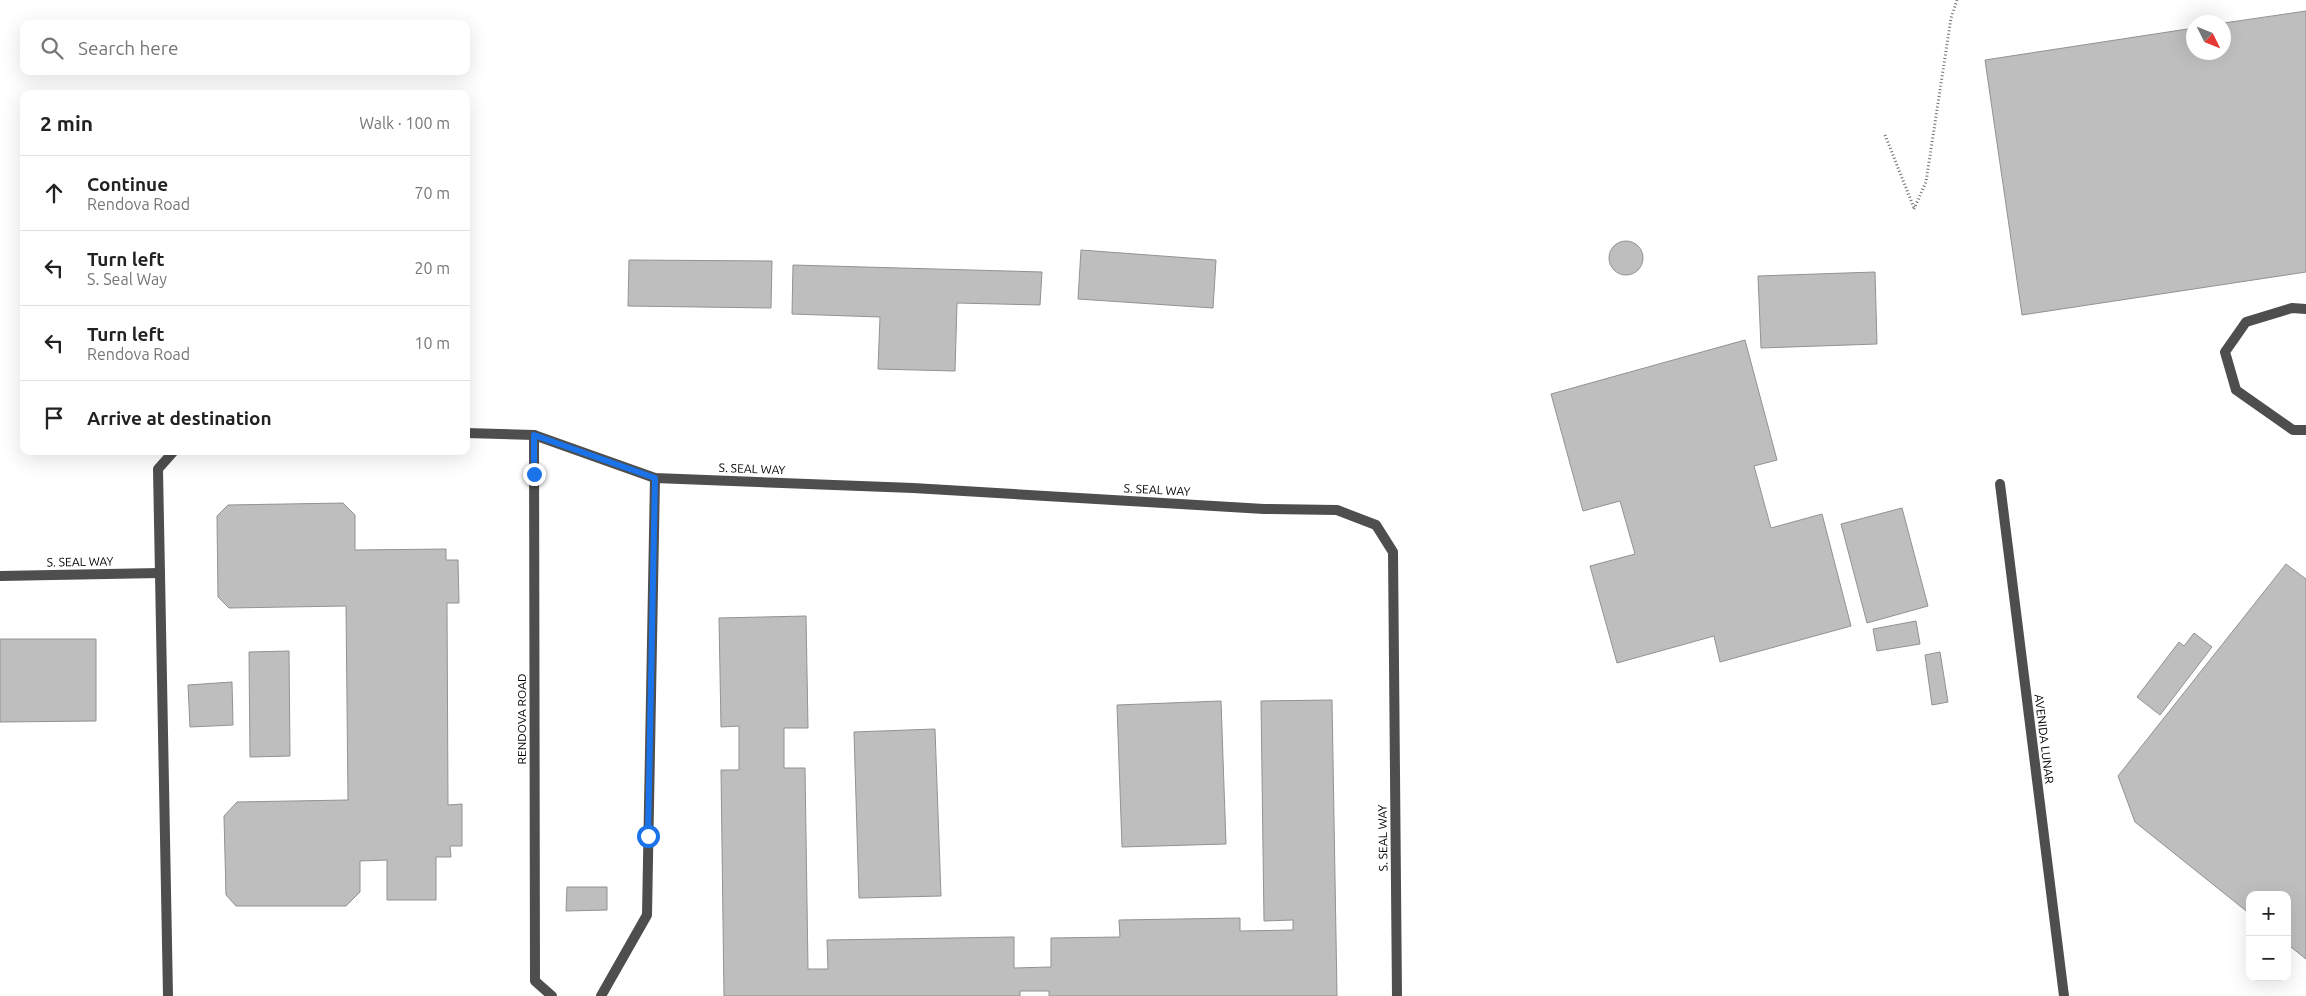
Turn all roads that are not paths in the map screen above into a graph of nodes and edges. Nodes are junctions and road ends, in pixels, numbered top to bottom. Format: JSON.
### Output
{"nodes":[{"id":1,"x":2306,"y":309,"type":"edge"},
{"id":2,"x":2306,"y":430,"type":"edge"},
{"id":3,"x":470,"y":433,"type":"edge"},
{"id":4,"x":534,"y":435,"type":"junction"},
{"id":5,"x":170,"y":455,"type":"edge"},
{"id":6,"x":655,"y":478,"type":"junction"},
{"id":7,"x":2000,"y":484,"type":"dead end"},
{"id":8,"x":160,"y":573,"type":"junction"},
{"id":9,"x":0,"y":576,"type":"edge"},
{"id":10,"x":168,"y":996,"type":"edge"},
{"id":11,"x":552,"y":996,"type":"edge"},
{"id":12,"x":601,"y":996,"type":"edge"},
{"id":13,"x":1397,"y":996,"type":"edge"},
{"id":14,"x":2064,"y":996,"type":"edge"}],
"edges":[{"from":1,"to":2,"type":"street"},
{"from":3,"to":4,"type":"street","name":"S. SEAL WAY"},
{"from":4,"to":6,"type":"street","name":"S. SEAL WAY"},
{"from":4,"to":11,"type":"street","name":"RENDOVA ROAD"},
{"from":5,"to":8,"type":"street"},
{"from":6,"to":12,"type":"street"},
{"from":6,"to":13,"type":"street","name":"S. SEAL WAY"},
{"from":7,"to":14,"type":"street","name":"AVENIDA LUNAR"},
{"from":8,"to":9,"type":"street","name":"S. SEAL WAY"},
{"from":8,"to":10,"type":"street"}]}
